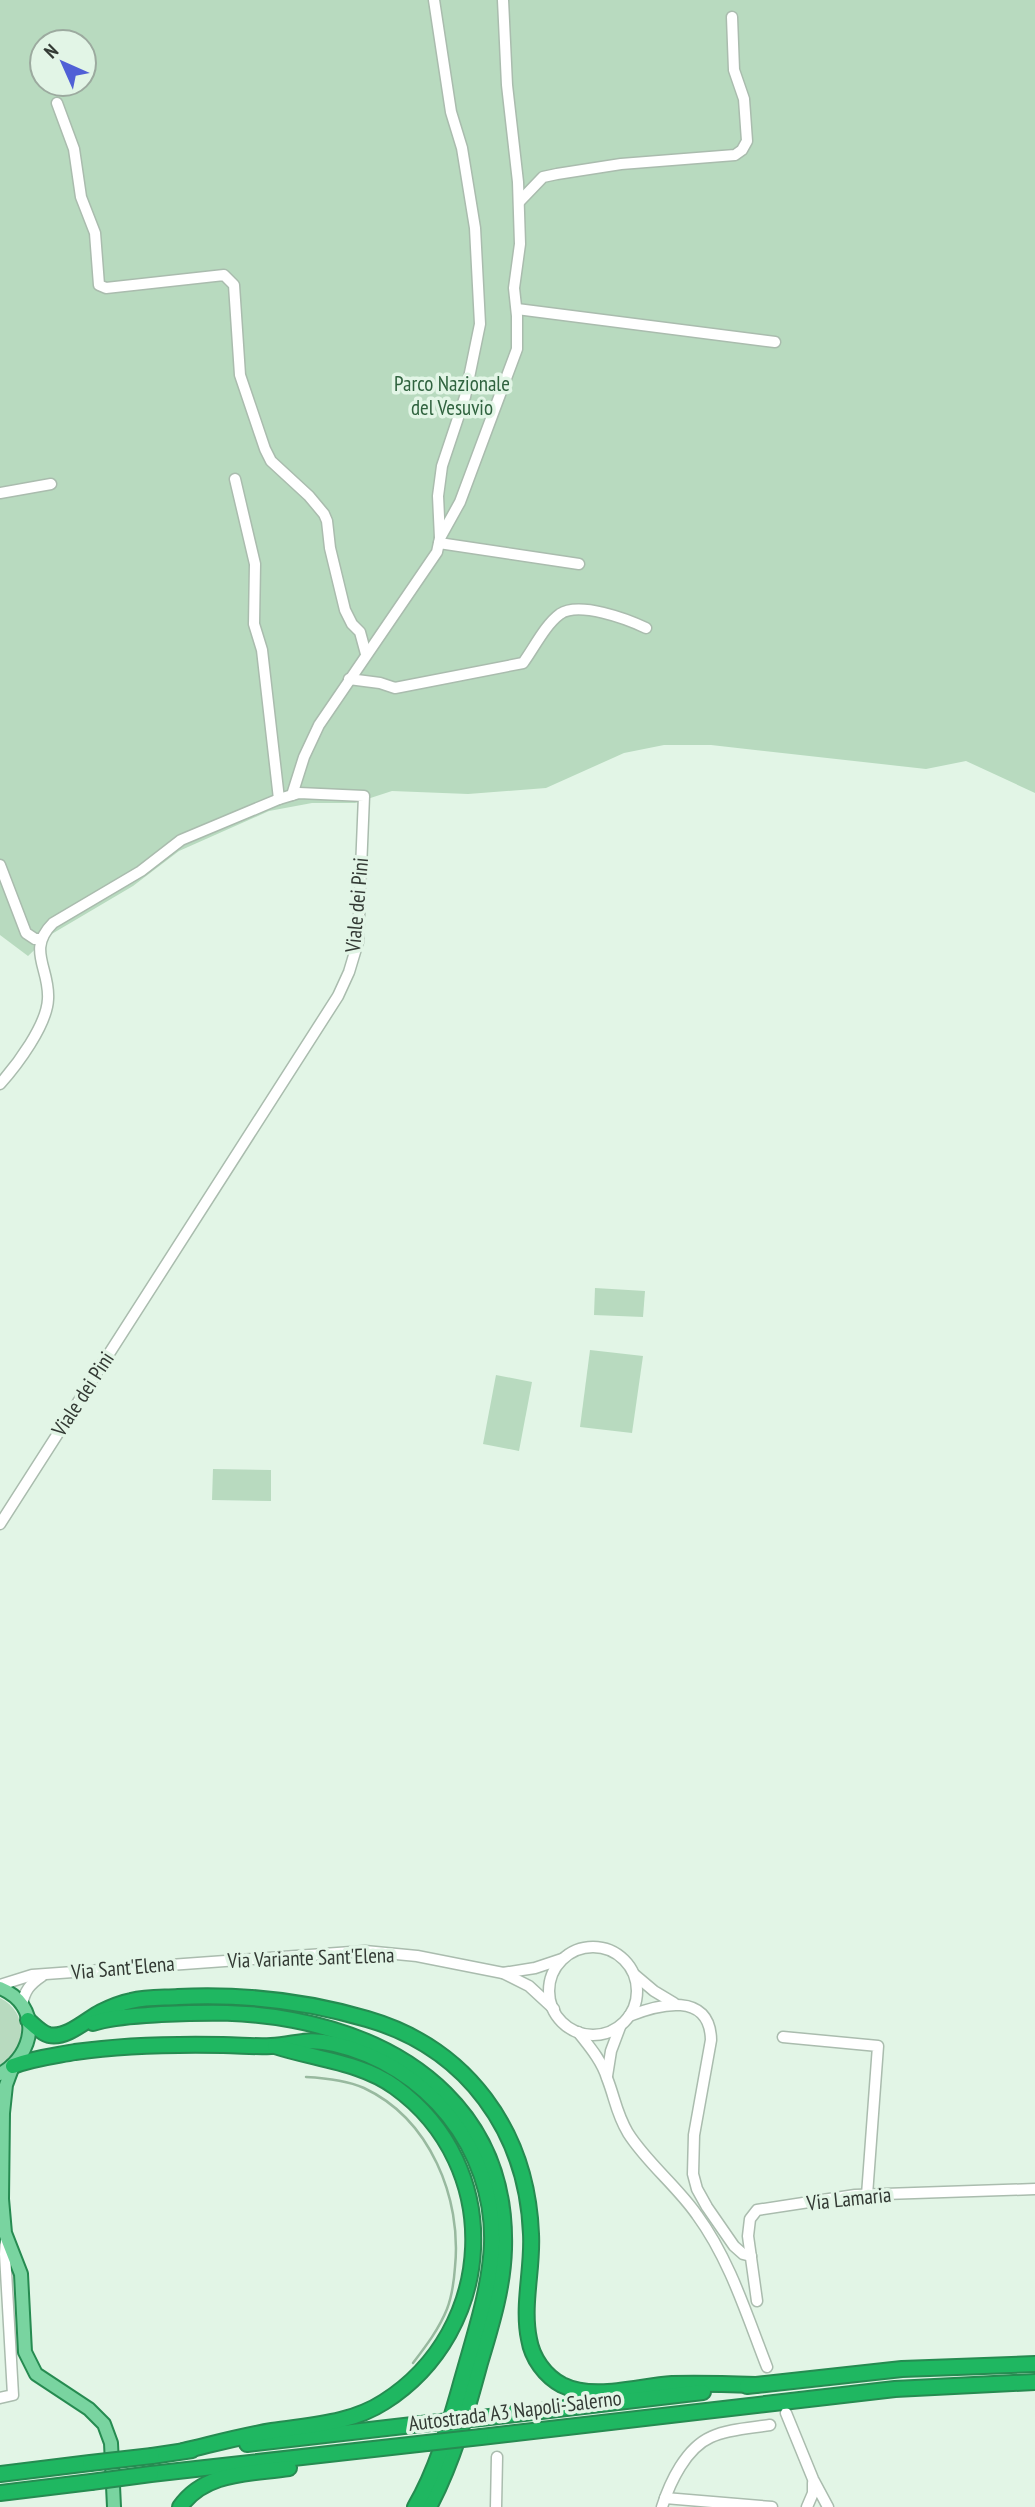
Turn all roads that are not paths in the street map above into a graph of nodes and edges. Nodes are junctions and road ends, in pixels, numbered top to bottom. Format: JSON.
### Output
{"nodes":[{"id":1,"x":435,"y":0,"type":"edge"},
{"id":2,"x":503,"y":0,"type":"edge"},
{"id":3,"x":732,"y":17,"type":"dead end"},
{"id":4,"x":57,"y":103,"type":"dead end"},
{"id":5,"x":519,"y":202,"type":"junction"},
{"id":6,"x":517,"y":309,"type":"junction"},
{"id":7,"x":775,"y":342,"type":"dead end"},
{"id":8,"x":235,"y":479,"type":"dead end"},
{"id":9,"x":51,"y":484,"type":"dead end"},
{"id":10,"x":0,"y":493,"type":"edge"},
{"id":11,"x":439,"y":541,"type":"junction"},
{"id":12,"x":579,"y":564,"type":"dead end"},
{"id":13,"x":646,"y":628,"type":"dead end"},
{"id":14,"x":366,"y":654,"type":"junction"},
{"id":15,"x":349,"y":679,"type":"junction"},
{"id":16,"x":292,"y":795,"type":"junction"},
{"id":17,"x":279,"y":799,"type":"junction"},
{"id":18,"x":0,"y":865,"type":"edge"},
{"id":19,"x":40,"y":939,"type":"junction"},
{"id":20,"x":0,"y":1084,"type":"edge"},
{"id":21,"x":0,"y":1524,"type":"edge"},
{"id":22,"x":566,"y":1957,"type":"junction"},
{"id":23,"x":201,"y":1962,"type":"joint"},
{"id":24,"x":503,"y":1973,"type":"junction"},
{"id":25,"x":633,"y":1973,"type":"junction"},
{"id":26,"x":44,"y":1975,"type":"junction"},
{"id":27,"x":0,"y":1987,"type":"edge"},
{"id":28,"x":674,"y":2003,"type":"junction"},
{"id":29,"x":554,"y":2009,"type":"junction"},
{"id":30,"x":25,"y":2012,"type":"junction"},
{"id":31,"x":626,"y":2020,"type":"junction"},
{"id":32,"x":75,"y":2028,"type":"junction"},
{"id":33,"x":578,"y":2032,"type":"junction"},
{"id":34,"x":783,"y":2037,"type":"dead end"},
{"id":35,"x":273,"y":2046,"type":"junction"},
{"id":36,"x":13,"y":2066,"type":"junction"},
{"id":37,"x":0,"y":2074,"type":"edge"},
{"id":38,"x":607,"y":2077,"type":"junction"},
{"id":39,"x":1,"y":2108,"type":"edge"},
{"id":40,"x":1035,"y":2189,"type":"edge"},
{"id":41,"x":867,"y":2195,"type":"junction"},
{"id":42,"x":6,"y":2239,"type":"junction"},
{"id":43,"x":751,"y":2256,"type":"junction"},
{"id":44,"x":757,"y":2301,"type":"dead end"},
{"id":45,"x":1035,"y":2364,"type":"edge"},
{"id":46,"x":768,"y":2367,"type":"dead end"},
{"id":47,"x":1035,"y":2382,"type":"edge"},
{"id":48,"x":756,"y":2385,"type":"junction"},
{"id":49,"x":0,"y":2398,"type":"edge"},
{"id":50,"x":786,"y":2413,"type":"dead end"},
{"id":51,"x":770,"y":2425,"type":"dead end"},
{"id":52,"x":389,"y":2447,"type":"junction"},
{"id":53,"x":183,"y":2451,"type":"junction"},
{"id":54,"x":497,"y":2457,"type":"dead end"},
{"id":55,"x":0,"y":2474,"type":"edge"},
{"id":56,"x":813,"y":2479,"type":"junction"},
{"id":57,"x":0,"y":2493,"type":"edge"},
{"id":58,"x":663,"y":2503,"type":"edge"},
{"id":59,"x":114,"y":2507,"type":"edge"},
{"id":60,"x":180,"y":2507,"type":"edge"},
{"id":61,"x":415,"y":2507,"type":"edge"},
{"id":62,"x":429,"y":2507,"type":"edge"},
{"id":63,"x":496,"y":2507,"type":"edge"},
{"id":64,"x":772,"y":2507,"type":"edge"},
{"id":65,"x":807,"y":2507,"type":"edge"},
{"id":66,"x":828,"y":2507,"type":"edge"}],
"edges":[{"from":1,"to":11,"type":"street"},
{"from":2,"to":5,"type":"street"},
{"from":3,"to":5,"type":"street"},
{"from":4,"to":14,"type":"street"},
{"from":5,"to":6,"type":"street"},
{"from":6,"to":7,"type":"street"},
{"from":6,"to":11,"type":"street"},
{"from":8,"to":17,"type":"street"},
{"from":9,"to":10,"type":"street"},
{"from":11,"to":12,"type":"street"},
{"from":11,"to":14,"type":"street"},
{"from":13,"to":15,"type":"street"},
{"from":14,"to":15,"type":"street"},
{"from":15,"to":16,"type":"street"},
{"from":16,"to":17,"type":"street","name":"Viale dei Pini"},
{"from":16,"to":21,"type":"street","name":"Viale dei Pini"},
{"from":17,"to":19,"type":"street","name":"Viale dei Pini"},
{"from":18,"to":19,"type":"street"},
{"from":19,"to":20,"type":"street"},
{"from":22,"to":24,"type":"street","name":"Via Variante Sant'Elena"},
{"from":22,"to":25,"type":"street"},
{"from":22,"to":29,"type":"street"},
{"from":23,"to":24,"type":"street","name":"Via Variante Sant'Elena"},
{"from":23,"to":26,"type":"street","name":"Via Sant'Elena"},
{"from":24,"to":29,"type":"street","name":"Via Variante Sant'Elena"},
{"from":25,"to":28,"type":"street"},
{"from":25,"to":31,"type":"street"},
{"from":26,"to":27,"type":"street","name":"Via Sant'Elena"},
{"from":26,"to":30,"type":"street","name":"Via Sant'Elena"},
{"from":27,"to":30,"type":"main road"},
{"from":28,"to":31,"type":"street"},
{"from":28,"to":43,"type":"street"},
{"from":29,"to":33,"type":"street"},
{"from":30,"to":32,"type":"highway"},
{"from":30,"to":36,"type":"main road"},
{"from":31,"to":33,"type":"street"},
{"from":31,"to":38,"type":"street"},
{"from":32,"to":48,"type":"highway"},
{"from":32,"to":62,"type":"highway"},
{"from":33,"to":38,"type":"street"},
{"from":34,"to":41,"type":"street"},
{"from":35,"to":36,"type":"highway"},
{"from":35,"to":53,"type":"highway"},
{"from":35,"to":61,"type":"highway"},
{"from":36,"to":37,"type":"main road"},
{"from":36,"to":39,"type":"main road"},
{"from":38,"to":46,"type":"street"},
{"from":39,"to":42,"type":"main road"},
{"from":40,"to":41,"type":"street","name":"Via Lamaria"},
{"from":41,"to":43,"type":"street","name":"Via Lamaria"},
{"from":42,"to":49,"type":"street"},
{"from":42,"to":59,"type":"main road"},
{"from":43,"to":44,"type":"street","name":"Via Lamaria"},
{"from":45,"to":48,"type":"highway","name":"Autostrada A3 Napoli-Salerno"},
{"from":47,"to":52,"type":"highway","name":"Autostrada A3 Napoli-Salerno","bridge":true},
{"from":48,"to":53,"type":"highway","name":"Autostrada A3 Napoli-Salerno","bridge":true},
{"from":50,"to":56,"type":"street"},
{"from":51,"to":58,"type":"street"},
{"from":52,"to":57,"type":"highway","name":"Autostrada A3 Napoli-Salerno","bridge":true},
{"from":52,"to":60,"type":"highway"},
{"from":53,"to":55,"type":"highway","name":"Autostrada A3 Napoli-Salerno","bridge":true},
{"from":54,"to":63,"type":"street"},
{"from":56,"to":65,"type":"street"},
{"from":56,"to":66,"type":"street"},
{"from":58,"to":64,"type":"street"}]}
